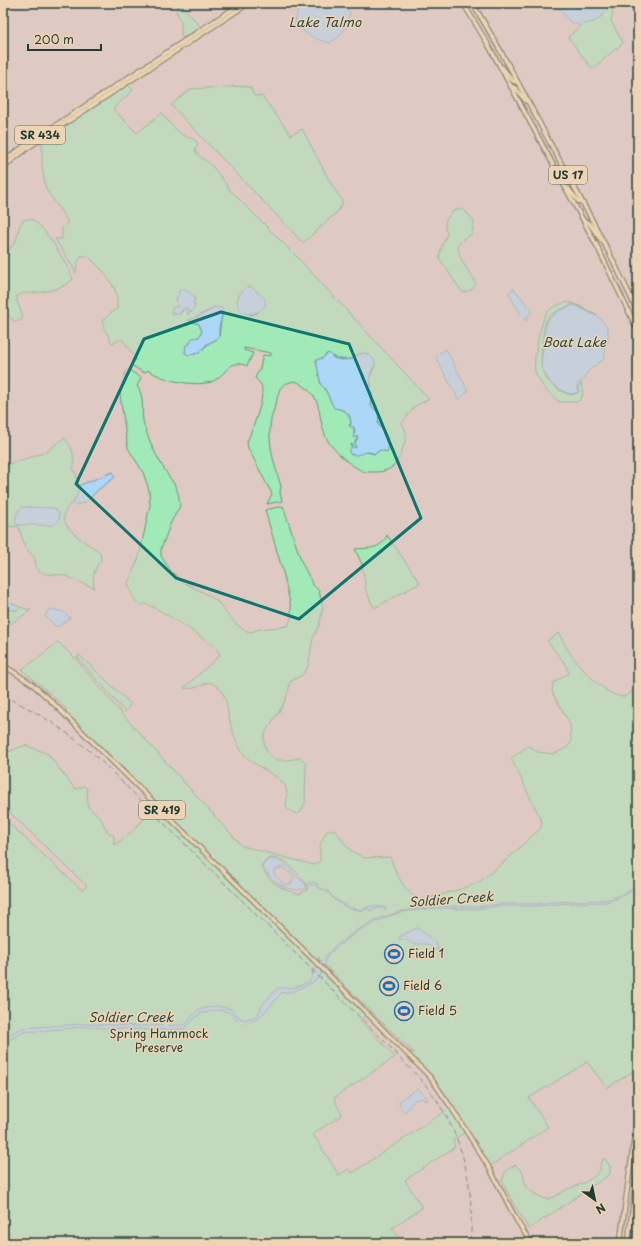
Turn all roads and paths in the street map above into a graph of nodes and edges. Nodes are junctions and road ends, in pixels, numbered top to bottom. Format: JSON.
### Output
{"nodes":[{"id":1,"x":242,"y":3,"type":"edge"},
{"id":2,"x":249,"y":3,"type":"edge"},
{"id":3,"x":463,"y":3,"type":"edge"},
{"id":4,"x":472,"y":3,"type":"edge"},
{"id":5,"x":183,"y":42,"type":"junction"},
{"id":6,"x":178,"y":45,"type":"junction"},
{"id":7,"x":178,"y":50,"type":"junction"},
{"id":8,"x":173,"y":53,"type":"junction"},
{"id":9,"x":498,"y":62,"type":"junction"},
{"id":10,"x":517,"y":82,"type":"junction"},
{"id":11,"x":511,"y":86,"type":"junction"},
{"id":12,"x":530,"y":105,"type":"junction"},
{"id":13,"x":79,"y":110,"type":"junction"},
{"id":14,"x":74,"y":118,"type":"junction"},
{"id":15,"x":3,"y":162,"type":"edge"},
{"id":16,"x":3,"y":167,"type":"edge"},
{"id":17,"x":562,"y":180,"type":"junction"},
{"id":18,"x":583,"y":203,"type":"junction"},
{"id":19,"x":584,"y":221,"type":"junction"},
{"id":20,"x":606,"y":246,"type":"junction"},
{"id":21,"x":638,"y":313,"type":"edge"},
{"id":22,"x":638,"y":331,"type":"edge"},
{"id":23,"x":3,"y":665,"type":"edge"},
{"id":24,"x":638,"y":1109,"type":"edge"},
{"id":25,"x":633,"y":1147,"type":"junction"},
{"id":26,"x":638,"y":1147,"type":"edge"},
{"id":27,"x":638,"y":1166,"type":"edge"},
{"id":28,"x":531,"y":1243,"type":"edge"},
{"id":29,"x":620,"y":1243,"type":"edge"},
{"id":30,"x":628,"y":1243,"type":"edge"}],
"edges":[{"from":1,"to":5,"type":"main road","number":"SR 434"},
{"from":2,"to":7,"type":"main road","number":"SR 434"},
{"from":3,"to":9,"type":"main road","number":"US 17"},
{"from":4,"to":10,"type":"main road","number":"US 17"},
{"from":5,"to":6,"type":"main road","number":"SR 434"},
{"from":5,"to":7,"type":"main road"},
{"from":6,"to":8,"type":"main road"},
{"from":6,"to":13,"type":"main road","number":"SR 434"},
{"from":7,"to":8,"type":"main road","number":"SR 434"},
{"from":8,"to":14,"type":"main road","number":"SR 434"},
{"from":9,"to":10,"type":"main road"},
{"from":9,"to":11,"type":"main road","number":"US 17"},
{"from":10,"to":12,"type":"main road","number":"US 17"},
{"from":11,"to":12,"type":"main road"},
{"from":11,"to":17,"type":"main road","number":"US 17"},
{"from":12,"to":18,"type":"main road","number":"US 17"},
{"from":13,"to":14,"type":"main road"},
{"from":13,"to":15,"type":"main road","number":"SR 434"},
{"from":14,"to":16,"type":"main road","number":"SR 434"},
{"from":17,"to":18,"type":"main road"},
{"from":17,"to":19,"type":"main road","number":"US 17"},
{"from":18,"to":20,"type":"main road","number":"US 17"},
{"from":19,"to":20,"type":"main road"},
{"from":19,"to":22,"type":"main road","number":"US 17"},
{"from":20,"to":21,"type":"main road","number":"US 17"},
{"from":23,"to":28,"type":"main road","number":"SR 419"},
{"from":24,"to":25,"type":"main road"},
{"from":25,"to":26,"type":"main road"},
{"from":25,"to":29,"type":"main road"},
{"from":27,"to":30,"type":"main road"}]}
